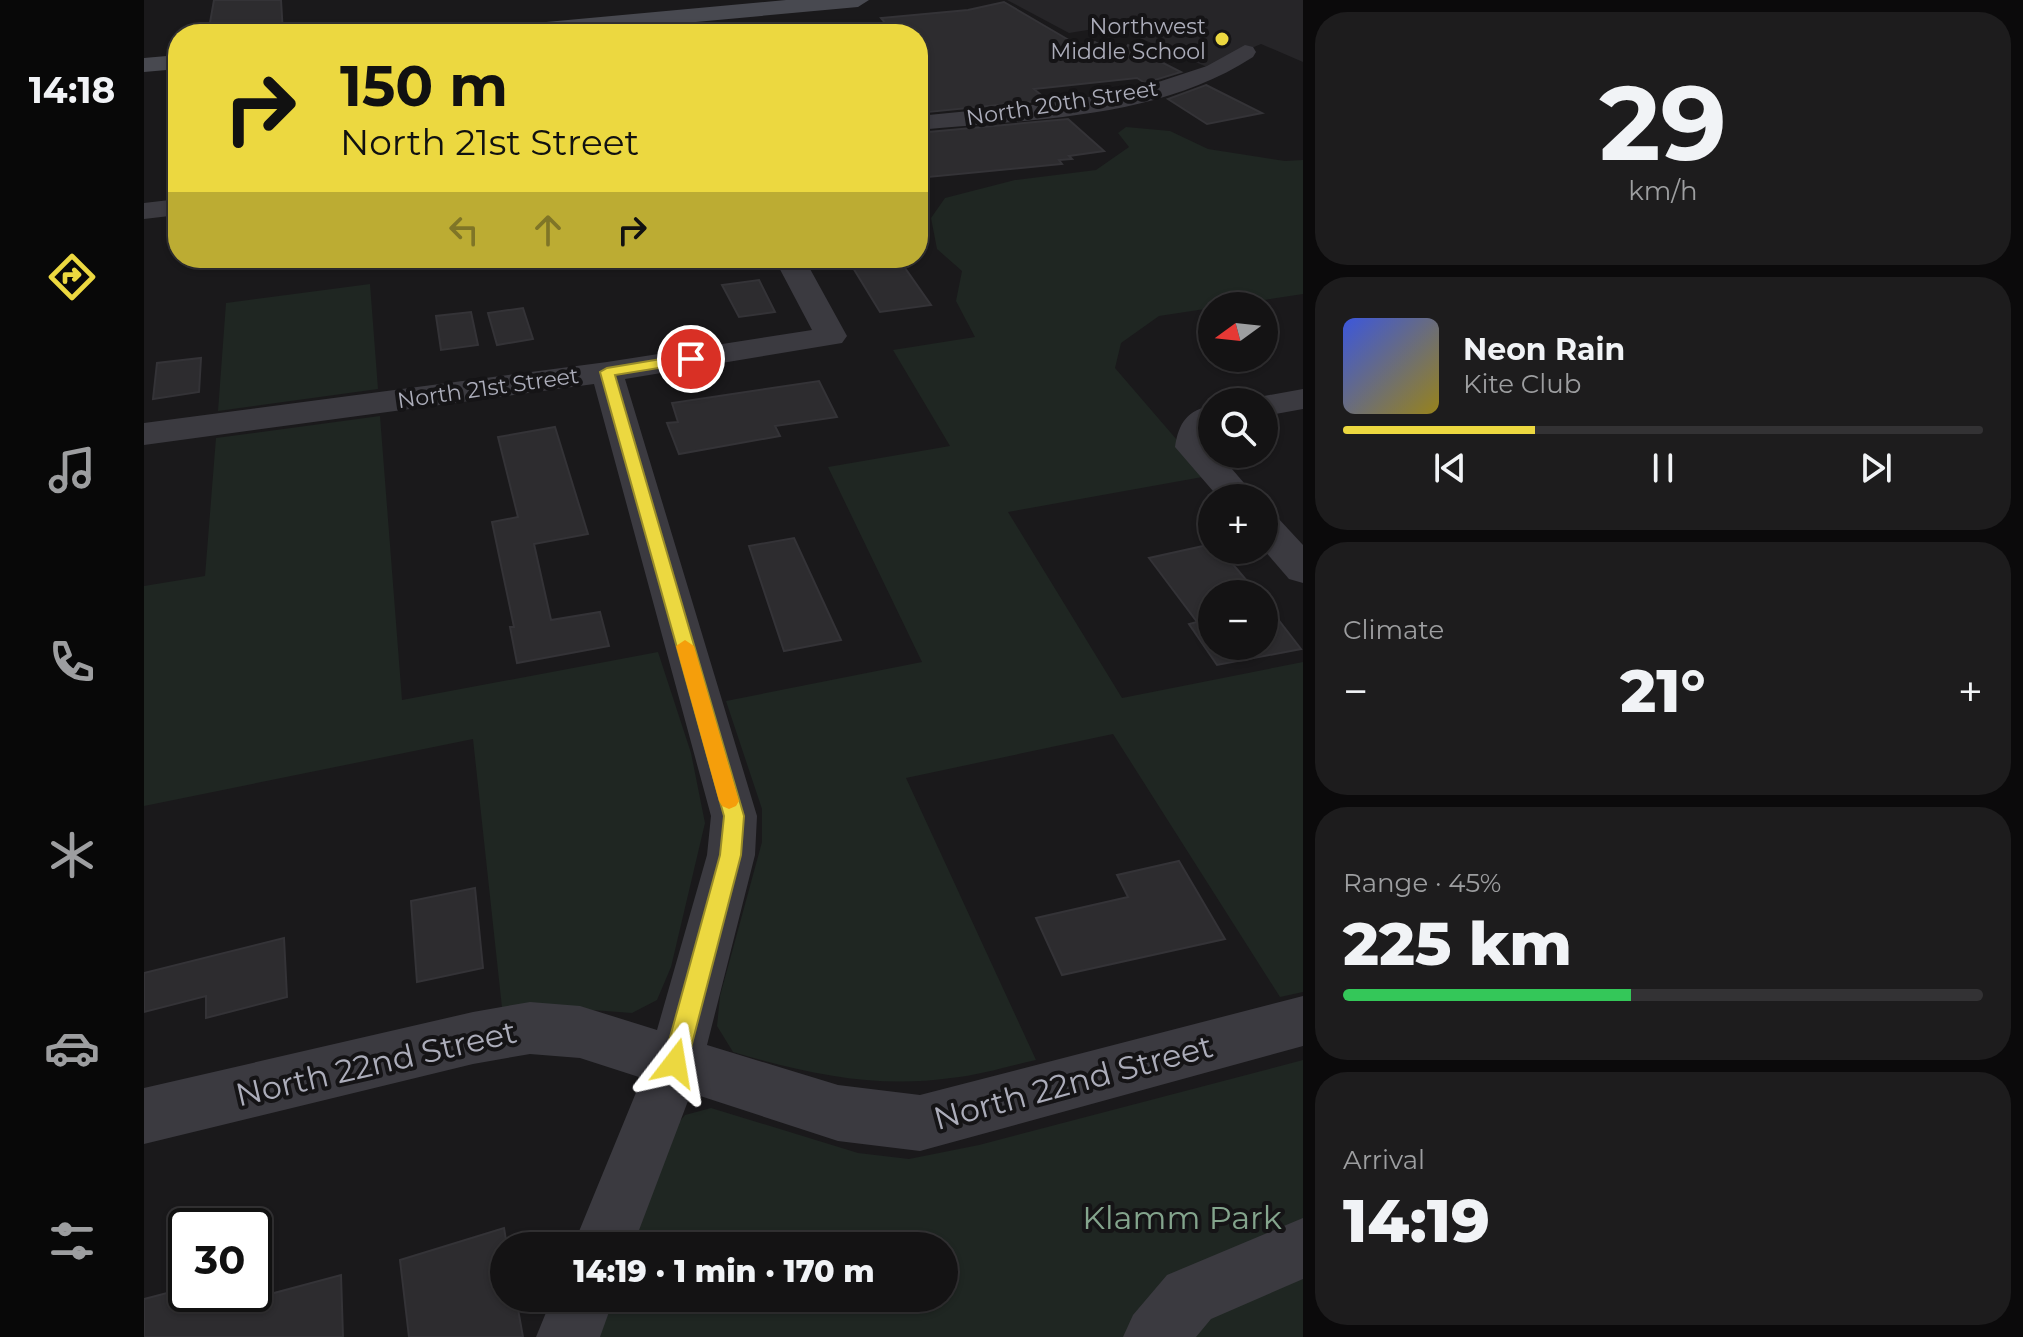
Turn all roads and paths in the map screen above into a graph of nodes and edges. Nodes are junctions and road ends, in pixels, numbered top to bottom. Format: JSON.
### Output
{"nodes":[{"id":1,"x":858,"y":0,"type":"edge"},
{"id":2,"x":678,"y":24,"type":"edge"},
{"id":3,"x":1245,"y":52,"type":"dead end"},
{"id":4,"x":168,"y":63,"type":"edge"},
{"id":5,"x":144,"y":65,"type":"edge"},
{"id":6,"x":928,"y":122,"type":"edge"},
{"id":7,"x":168,"y":208,"type":"edge"},
{"id":8,"x":144,"y":211,"type":"edge"},
{"id":9,"x":794,"y":268,"type":"edge"},
{"id":10,"x":607,"y":372,"type":"junction"},
{"id":11,"x":1303,"y":399,"type":"edge"},
{"id":12,"x":1278,"y":403,"type":"edge"},
{"id":13,"x":144,"y":434,"type":"edge"},
{"id":14,"x":1198,"y":435,"type":"edge"},
{"id":15,"x":1198,"y":453,"type":"edge"},
{"id":16,"x":1212,"y":468,"type":"edge"},
{"id":17,"x":1226,"y":484,"type":"edge"},
{"id":18,"x":1278,"y":541,"type":"edge"},
{"id":19,"x":1303,"y":569,"type":"edge"},
{"id":20,"x":1299,"y":1032,"type":"edge"},
{"id":21,"x":675,"y":1063,"type":"junction"},
{"id":22,"x":144,"y":1116,"type":"edge"},
{"id":23,"x":609,"y":1232,"type":"edge"},
{"id":24,"x":1303,"y":1248,"type":"edge"},
{"id":25,"x":578,"y":1312,"type":"edge"},
{"id":26,"x":568,"y":1337,"type":"edge"},
{"id":27,"x":1155,"y":1337,"type":"edge"}],
"edges":[{"from":1,"to":2,"type":"main road"},
{"from":3,"to":6,"type":"street","name":"North 20th Street"},
{"from":4,"to":5,"type":"main road"},
{"from":7,"to":8,"type":"street"},
{"from":9,"to":10,"type":"street","name":"North 21st Street"},
{"from":10,"to":13,"type":"street","name":"North 21st Street"},
{"from":10,"to":21,"type":"street"},
{"from":11,"to":12,"type":"street"},
{"from":14,"to":15,"type":"street"},
{"from":16,"to":17,"type":"street"},
{"from":18,"to":19,"type":"street"},
{"from":20,"to":21,"type":"street","name":"North 22nd Street"},
{"from":21,"to":22,"type":"street","name":"North 22nd Street"},
{"from":21,"to":23,"type":"street"},
{"from":24,"to":27,"type":"street"},
{"from":25,"to":26,"type":"street"}]}
